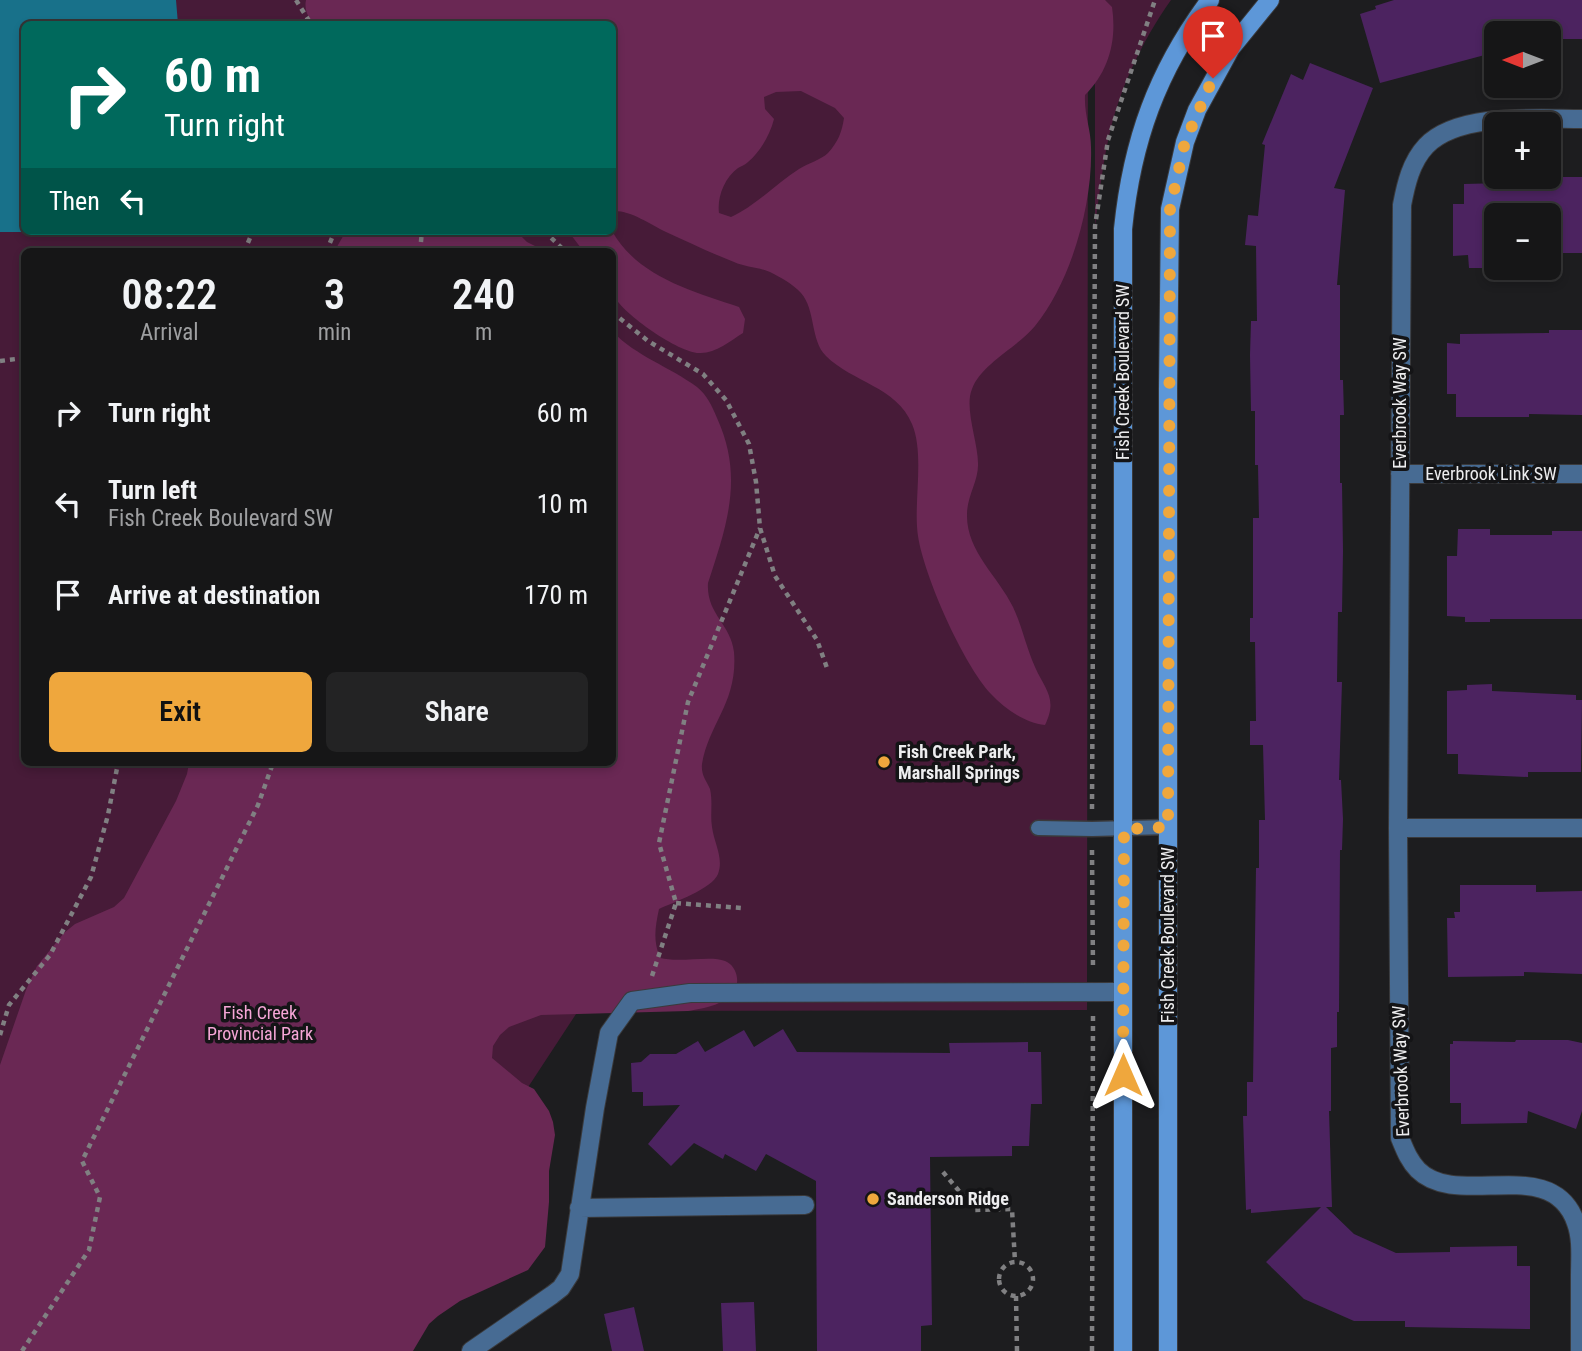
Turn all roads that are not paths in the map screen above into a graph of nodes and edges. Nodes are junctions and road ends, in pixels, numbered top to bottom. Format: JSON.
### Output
{"nodes":[{"id":1,"x":1210,"y":0,"type":"edge"},
{"id":2,"x":1270,"y":0,"type":"edge"},
{"id":3,"x":1582,"y":119,"type":"edge"},
{"id":4,"x":1400,"y":474,"type":"junction"},
{"id":5,"x":1582,"y":474,"type":"edge"},
{"id":6,"x":1168,"y":827,"type":"junction"},
{"id":7,"x":1038,"y":828,"type":"dead end"},
{"id":8,"x":1398,"y":828,"type":"junction"},
{"id":9,"x":1582,"y":828,"type":"edge"},
{"id":10,"x":1124,"y":829,"type":"junction"},
{"id":11,"x":1123,"y":992,"type":"junction"},
{"id":12,"x":806,"y":1205,"type":"dead end"},
{"id":13,"x":579,"y":1208,"type":"junction"},
{"id":14,"x":471,"y":1351,"type":"edge"},
{"id":15,"x":1123,"y":1351,"type":"edge"},
{"id":16,"x":1168,"y":1351,"type":"edge"},
{"id":17,"x":1580,"y":1351,"type":"edge"}],
"edges":[{"from":1,"to":10,"type":"main road","name":"Fish Creek Boulevard SW"},
{"from":2,"to":6,"type":"main road","name":"Fish Creek Boulevard SW"},
{"from":3,"to":4,"type":"street","name":"Everbrook Way SW"},
{"from":4,"to":5,"type":"street","name":"Everbrook Link SW"},
{"from":4,"to":8,"type":"street","name":"Everbrook Way SW"},
{"from":6,"to":10,"type":"lane"},
{"from":6,"to":16,"type":"main road","name":"Fish Creek Boulevard SW"},
{"from":7,"to":10,"type":"lane"},
{"from":8,"to":9,"type":"street"},
{"from":8,"to":17,"type":"street","name":"Everbrook Way SW"},
{"from":10,"to":11,"type":"main road","name":"Fish Creek Boulevard SW"},
{"from":11,"to":13,"type":"street"},
{"from":11,"to":15,"type":"main road","name":"Fish Creek Boulevard SW"},
{"from":12,"to":13,"type":"street"},
{"from":13,"to":14,"type":"street"}]}
